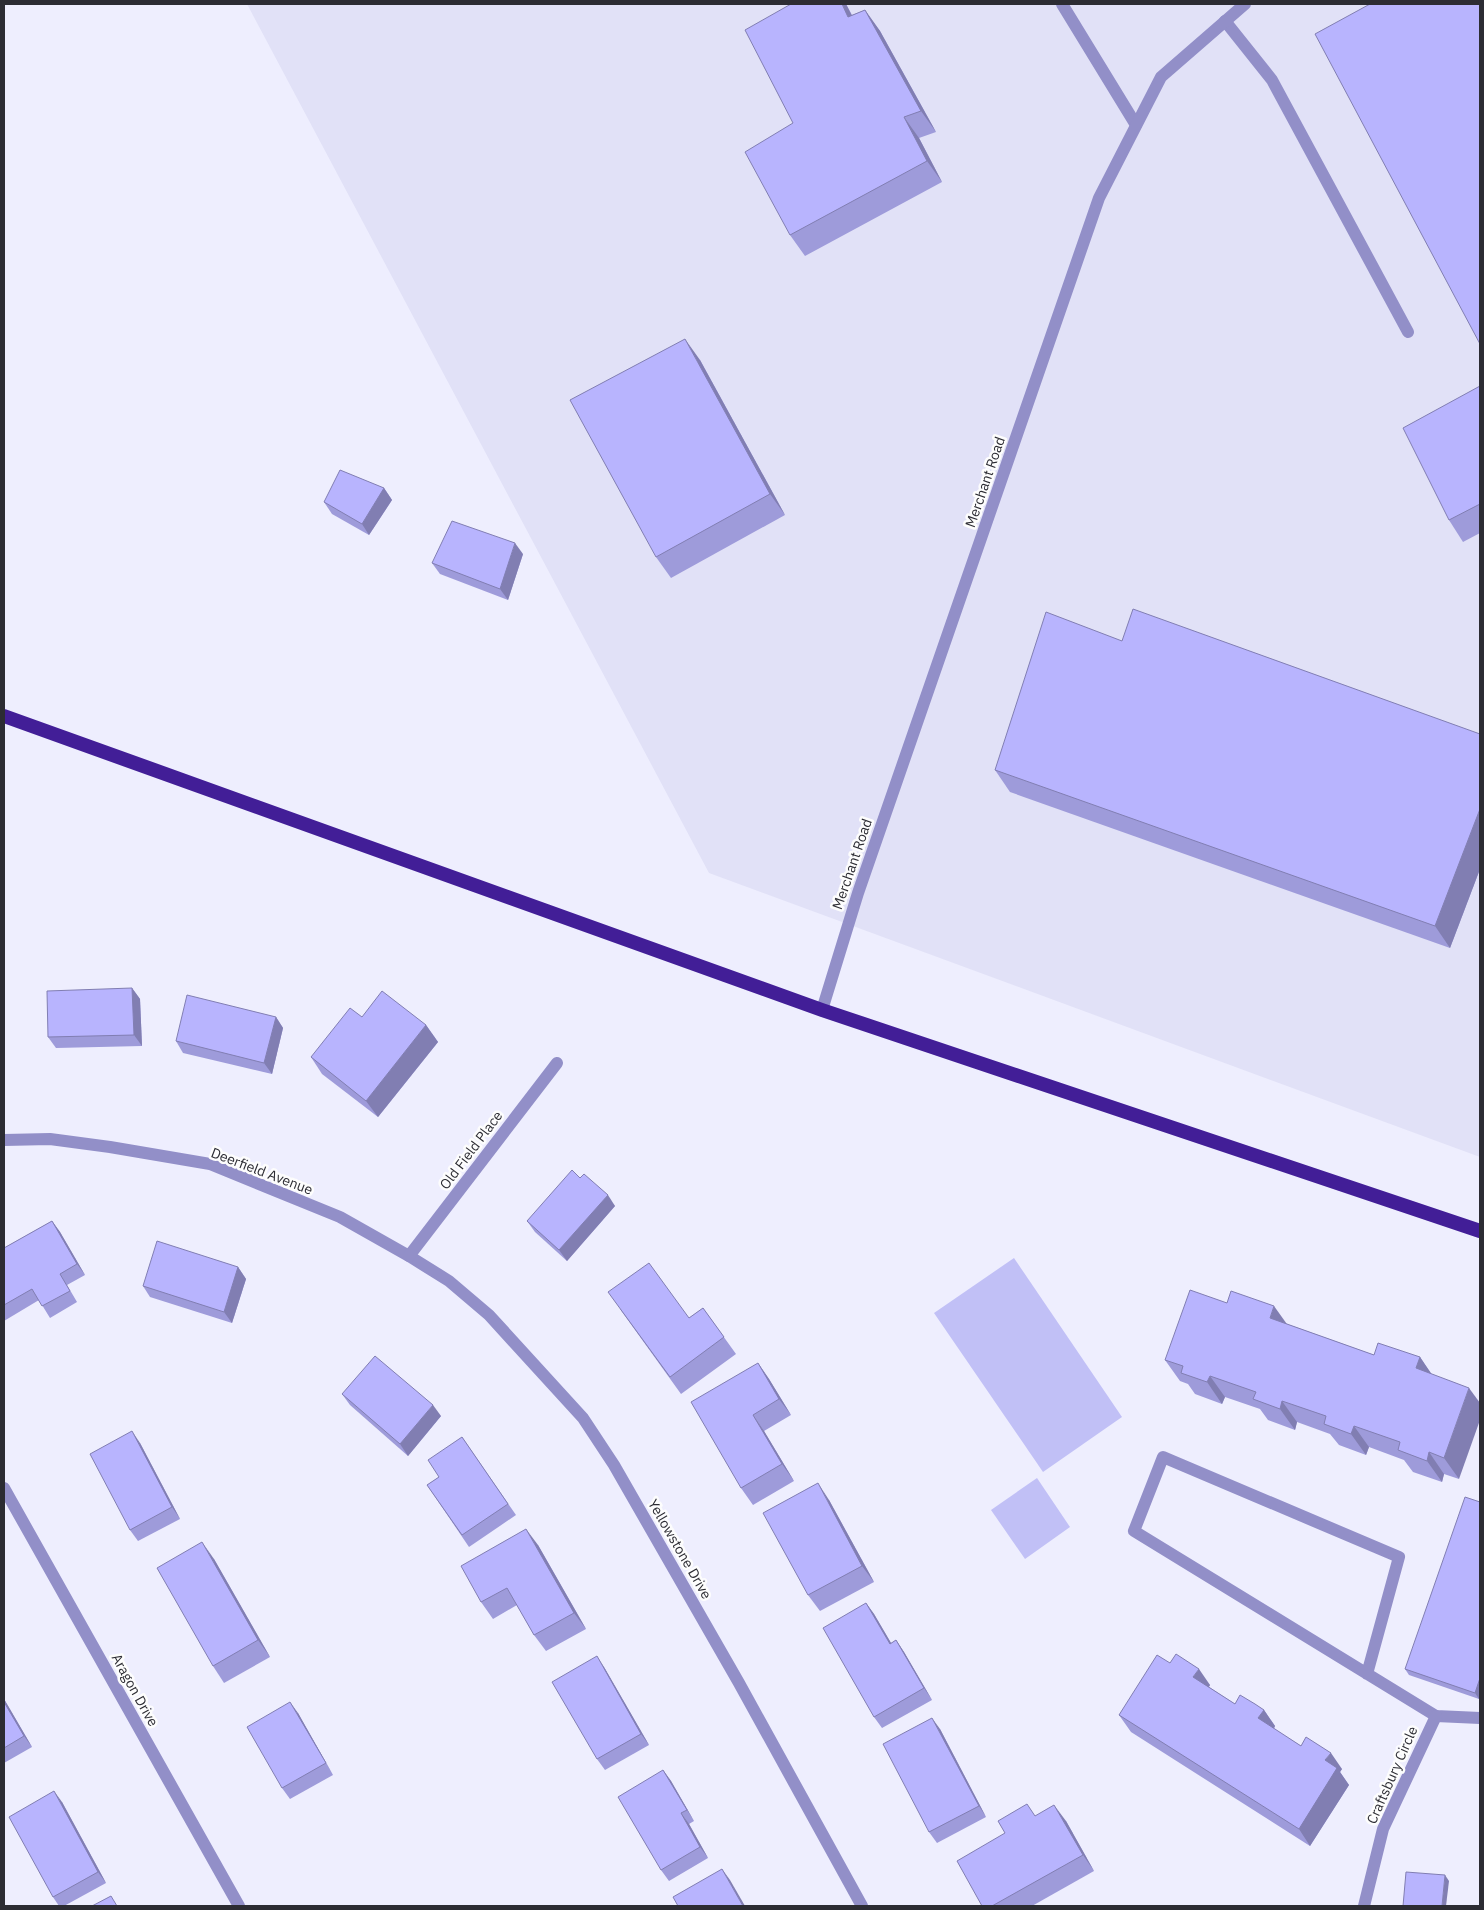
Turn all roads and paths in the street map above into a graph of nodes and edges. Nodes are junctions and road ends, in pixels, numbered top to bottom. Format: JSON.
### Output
{"nodes":[{"id":1,"x":1062,"y":4,"type":"edge"},
{"id":2,"x":1245,"y":4,"type":"edge"},
{"id":3,"x":1225,"y":21,"type":"junction"},
{"id":4,"x":1136,"y":125,"type":"junction"},
{"id":5,"x":1408,"y":332,"type":"dead end"},
{"id":6,"x":4,"y":716,"type":"edge"},
{"id":7,"x":822,"y":1010,"type":"junction"},
{"id":8,"x":557,"y":1063,"type":"dead end"},
{"id":9,"x":4,"y":1140,"type":"edge"},
{"id":10,"x":1480,"y":1231,"type":"edge"},
{"id":11,"x":409,"y":1256,"type":"junction"},
{"id":12,"x":4,"y":1488,"type":"edge"},
{"id":13,"x":1367,"y":1674,"type":"junction"},
{"id":14,"x":1436,"y":1716,"type":"junction"},
{"id":15,"x":1480,"y":1718,"type":"edge"},
{"id":16,"x":239,"y":1906,"type":"edge"},
{"id":17,"x":862,"y":1906,"type":"edge"},
{"id":18,"x":1364,"y":1906,"type":"edge"}],
"edges":[{"from":1,"to":4,"type":"street"},
{"from":2,"to":3,"type":"street","name":"Merchant Road"},
{"from":3,"to":4,"type":"street","name":"Merchant Road"},
{"from":3,"to":5,"type":"street"},
{"from":4,"to":7,"type":"street","name":"Merchant Road"},
{"from":6,"to":7,"type":"highway"},
{"from":7,"to":10,"type":"highway"},
{"from":8,"to":11,"type":"street","name":"Old Field Place"},
{"from":9,"to":11,"type":"street","name":"Deerfield Avenue"},
{"from":11,"to":17,"type":"street","name":"Yellowstone Drive"},
{"from":12,"to":16,"type":"street","name":"Aragon Drive"},
{"from":13,"to":13,"type":"street"},
{"from":13,"to":14,"type":"street"},
{"from":14,"to":15,"type":"street"},
{"from":14,"to":18,"type":"street","name":"Craftsbury Circle"}]}
